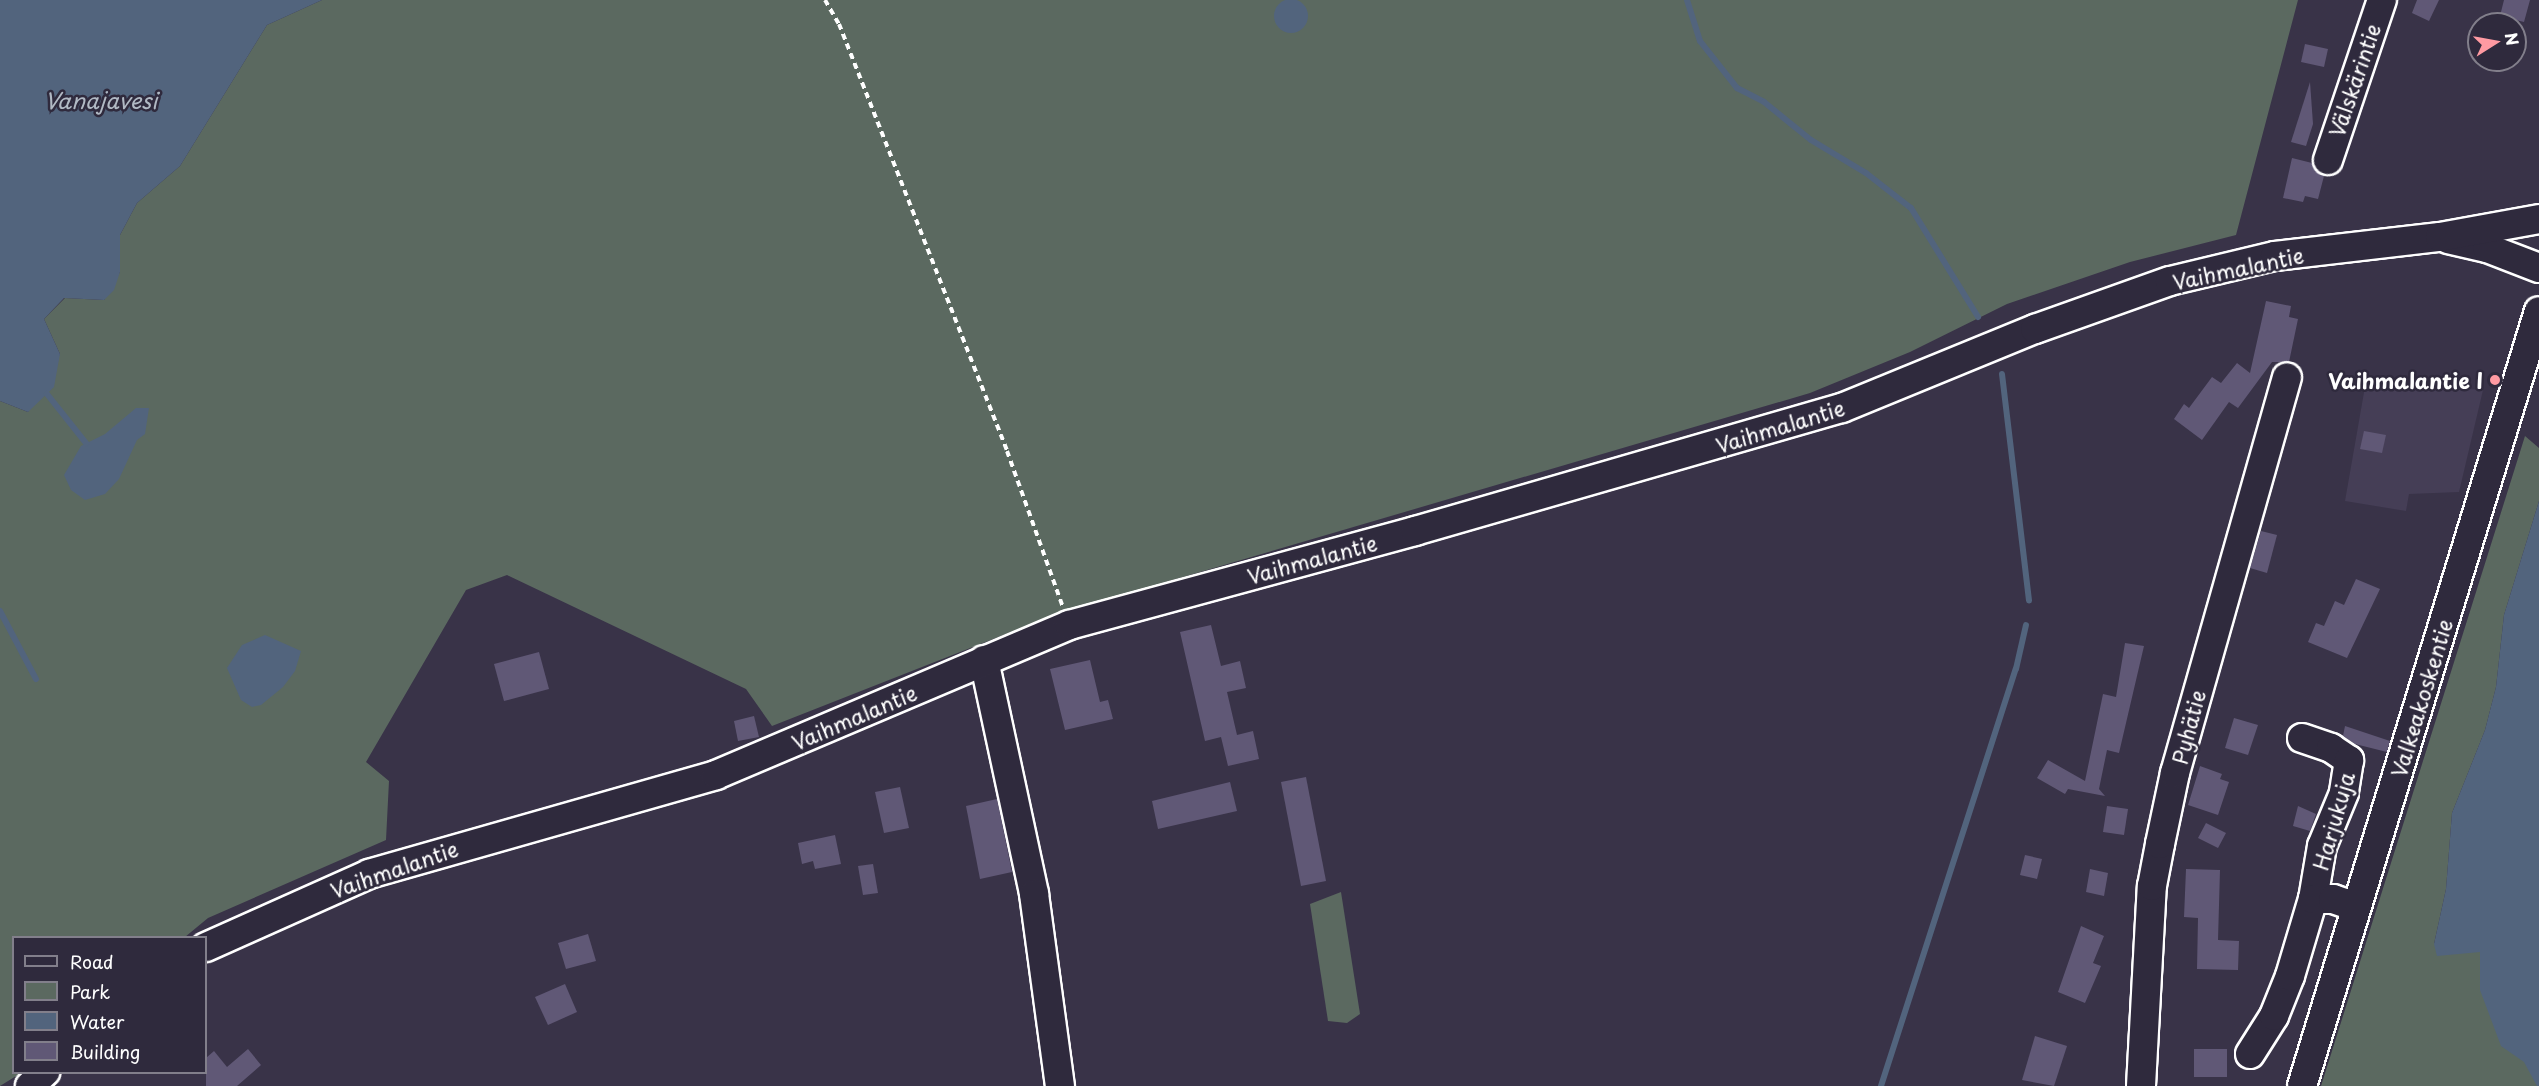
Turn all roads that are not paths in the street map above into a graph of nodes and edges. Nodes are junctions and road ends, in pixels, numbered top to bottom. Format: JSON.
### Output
{"nodes":[{"id":1,"x":2382,"y":0,"type":"edge"},
{"id":2,"x":2328,"y":160,"type":"dead end"},
{"id":3,"x":2539,"y":219,"type":"edge"},
{"id":4,"x":2440,"y":237,"type":"junction"},
{"id":5,"x":2539,"y":268,"type":"edge"},
{"id":6,"x":2539,"y":310,"type":"edge"},
{"id":7,"x":2287,"y":378,"type":"dead end"},
{"id":8,"x":984,"y":660,"type":"junction"},
{"id":9,"x":2302,"y":738,"type":"dead end"},
{"id":10,"x":2313,"y":899,"type":"junction"},
{"id":11,"x":2356,"y":907,"type":"junction"},
{"id":12,"x":207,"y":947,"type":"edge"},
{"id":13,"x":2250,"y":1054,"type":"dead end"},
{"id":14,"x":43,"y":1074,"type":"edge"},
{"id":15,"x":30,"y":1086,"type":"edge"},
{"id":16,"x":1060,"y":1086,"type":"edge"},
{"id":17,"x":2141,"y":1086,"type":"edge"},
{"id":18,"x":2302,"y":1086,"type":"edge"}],
"edges":[{"from":1,"to":2,"type":"street","name":"Välskärintie"},
{"from":3,"to":4,"type":"street","name":"Vaihmalantie"},
{"from":4,"to":5,"type":"street","name":"Vaihmalantie"},
{"from":4,"to":8,"type":"street","name":"Vaihmalantie"},
{"from":6,"to":11,"type":"street","name":"Valkeakoskentie"},
{"from":7,"to":17,"type":"street","name":"Pyhätie"},
{"from":8,"to":12,"type":"street","name":"Vaihmalantie"},
{"from":8,"to":16,"type":"street"},
{"from":9,"to":10,"type":"street","name":"Harjukuja"},
{"from":10,"to":11,"type":"street","name":"Harjukuja"},
{"from":10,"to":13,"type":"street","name":"Harjukuja"},
{"from":11,"to":18,"type":"street","name":"Valkeakoskentie"},
{"from":14,"to":15,"type":"street"}]}
